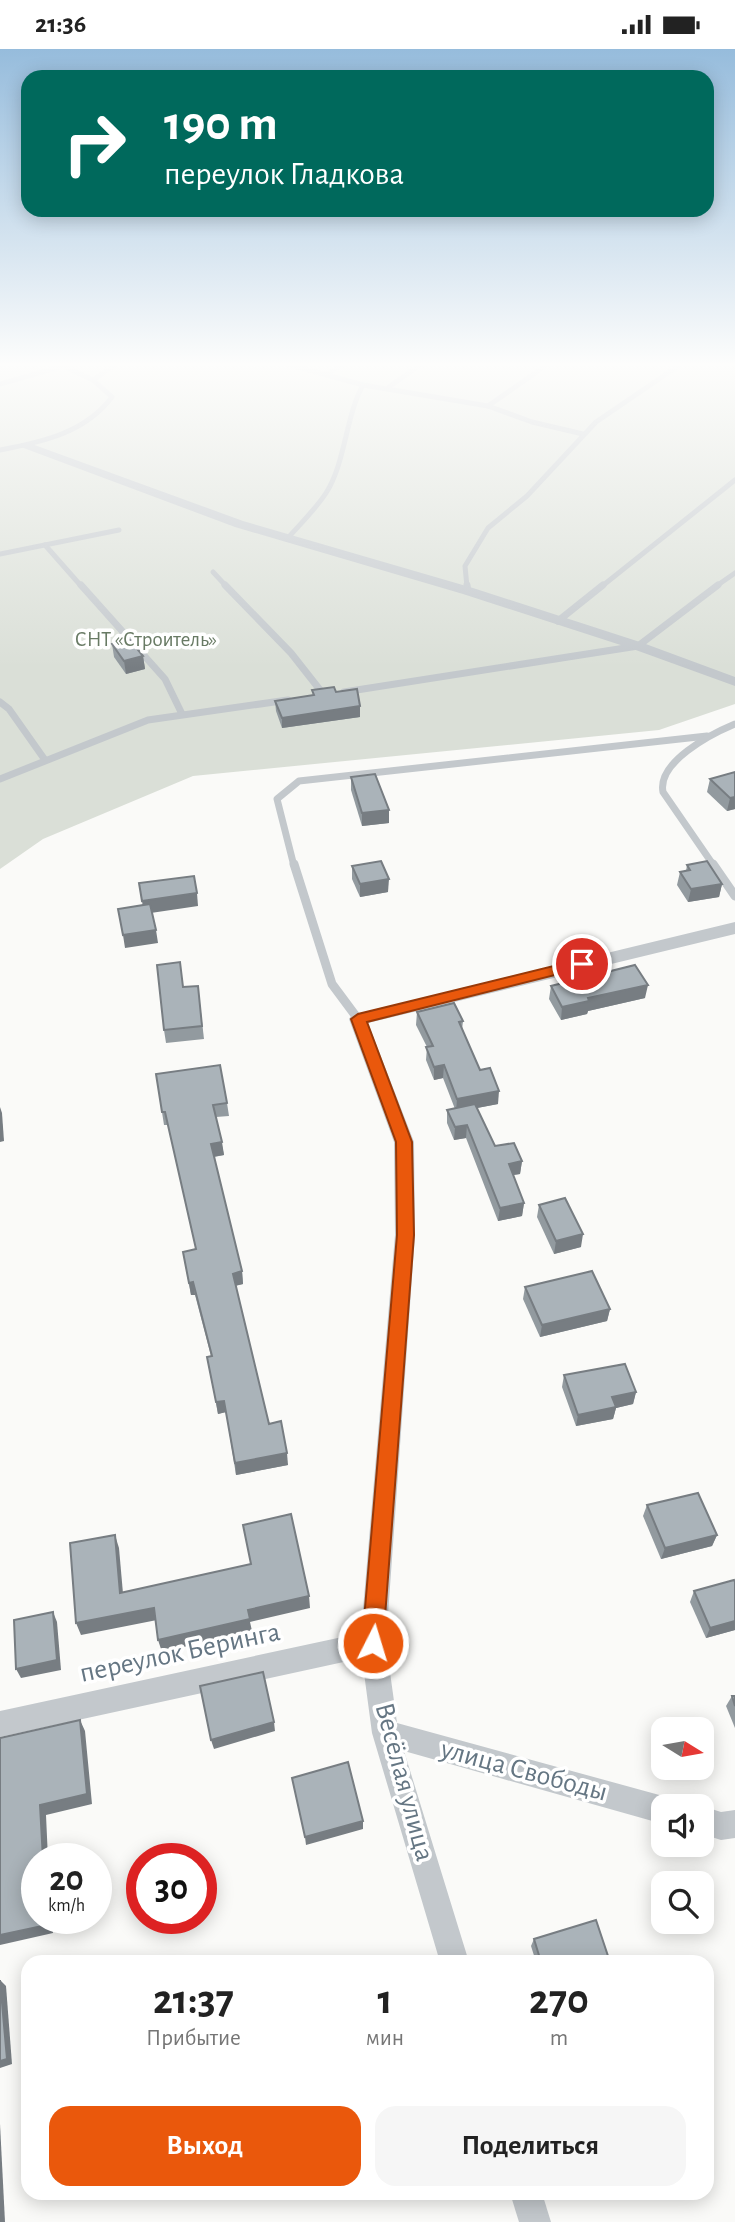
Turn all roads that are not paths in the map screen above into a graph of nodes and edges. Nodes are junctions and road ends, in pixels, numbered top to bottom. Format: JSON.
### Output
{"nodes":[{"id":1,"x":80,"y":465,"type":"edge"},
{"id":2,"x":336,"y":465,"type":"edge"},
{"id":3,"x":557,"y":465,"type":"edge"},
{"id":4,"x":735,"y":480,"type":"edge"},
{"id":5,"x":120,"y":530,"type":"dead end"},
{"id":6,"x":287,"y":538,"type":"junction"},
{"id":7,"x":45,"y":545,"type":"junction"},
{"id":8,"x":0,"y":554,"type":"edge"},
{"id":9,"x":213,"y":572,"type":"dead end"},
{"id":10,"x":735,"y":573,"type":"edge"},
{"id":11,"x":468,"y":591,"type":"junction"},
{"id":12,"x":558,"y":621,"type":"junction"},
{"id":13,"x":638,"y":646,"type":"junction"},
{"id":14,"x":735,"y":682,"type":"edge"},
{"id":15,"x":324,"y":695,"type":"junction"},
{"id":16,"x":311,"y":697,"type":"edge"},
{"id":17,"x":298,"y":699,"type":"edge"},
{"id":18,"x":0,"y":702,"type":"edge"},
{"id":19,"x":182,"y":714,"type":"junction"},
{"id":20,"x":735,"y":724,"type":"edge"},
{"id":21,"x":707,"y":736,"type":"junction"},
{"id":22,"x":45,"y":760,"type":"junction"},
{"id":23,"x":0,"y":779,"type":"edge"},
{"id":24,"x":735,"y":896,"type":"edge"},
{"id":25,"x":735,"y":928,"type":"edge"},
{"id":26,"x":358,"y":1019,"type":"junction"},
{"id":27,"x":373,"y":1643,"type":"junction"},
{"id":28,"x":0,"y":1724,"type":"edge"},
{"id":29,"x":385,"y":1733,"type":"junction"},
{"id":30,"x":651,"y":1807,"type":"edge"},
{"id":31,"x":714,"y":1824,"type":"edge"},
{"id":32,"x":735,"y":1824,"type":"edge"},
{"id":33,"x":453,"y":1955,"type":"edge"},
{"id":34,"x":528,"y":2200,"type":"edge"},
{"id":35,"x":535,"y":2222,"type":"edge"}],
"edges":[{"from":1,"to":6,"type":"street"},
{"from":2,"to":6,"type":"lane"},
{"from":3,"to":11,"type":"lane"},
{"from":4,"to":12,"type":"lane"},
{"from":5,"to":7,"type":"lane"},
{"from":6,"to":11,"type":"street"},
{"from":7,"to":8,"type":"lane"},
{"from":7,"to":19,"type":"lane"},
{"from":9,"to":15,"type":"lane"},
{"from":10,"to":13,"type":"lane"},
{"from":11,"to":12,"type":"street"},
{"from":12,"to":13,"type":"street"},
{"from":13,"to":14,"type":"street"},
{"from":13,"to":15,"type":"lane"},
{"from":15,"to":16,"type":"lane"},
{"from":17,"to":19,"type":"lane"},
{"from":18,"to":22,"type":"lane"},
{"from":19,"to":22,"type":"lane"},
{"from":20,"to":21,"type":"lane"},
{"from":21,"to":24,"type":"lane"},
{"from":21,"to":26,"type":"lane"},
{"from":22,"to":23,"type":"lane"},
{"from":25,"to":26,"type":"street"},
{"from":26,"to":27,"type":"street","name":"Весёлая улица"},
{"from":27,"to":28,"type":"street","name":"переулок Беринга"},
{"from":27,"to":29,"type":"street","name":"Весёлая улица"},
{"from":29,"to":30,"type":"street","name":"улица Свободы"},
{"from":29,"to":33,"type":"street","name":"Весёлая улица"},
{"from":31,"to":32,"type":"street"},
{"from":34,"to":35,"type":"street"}]}
